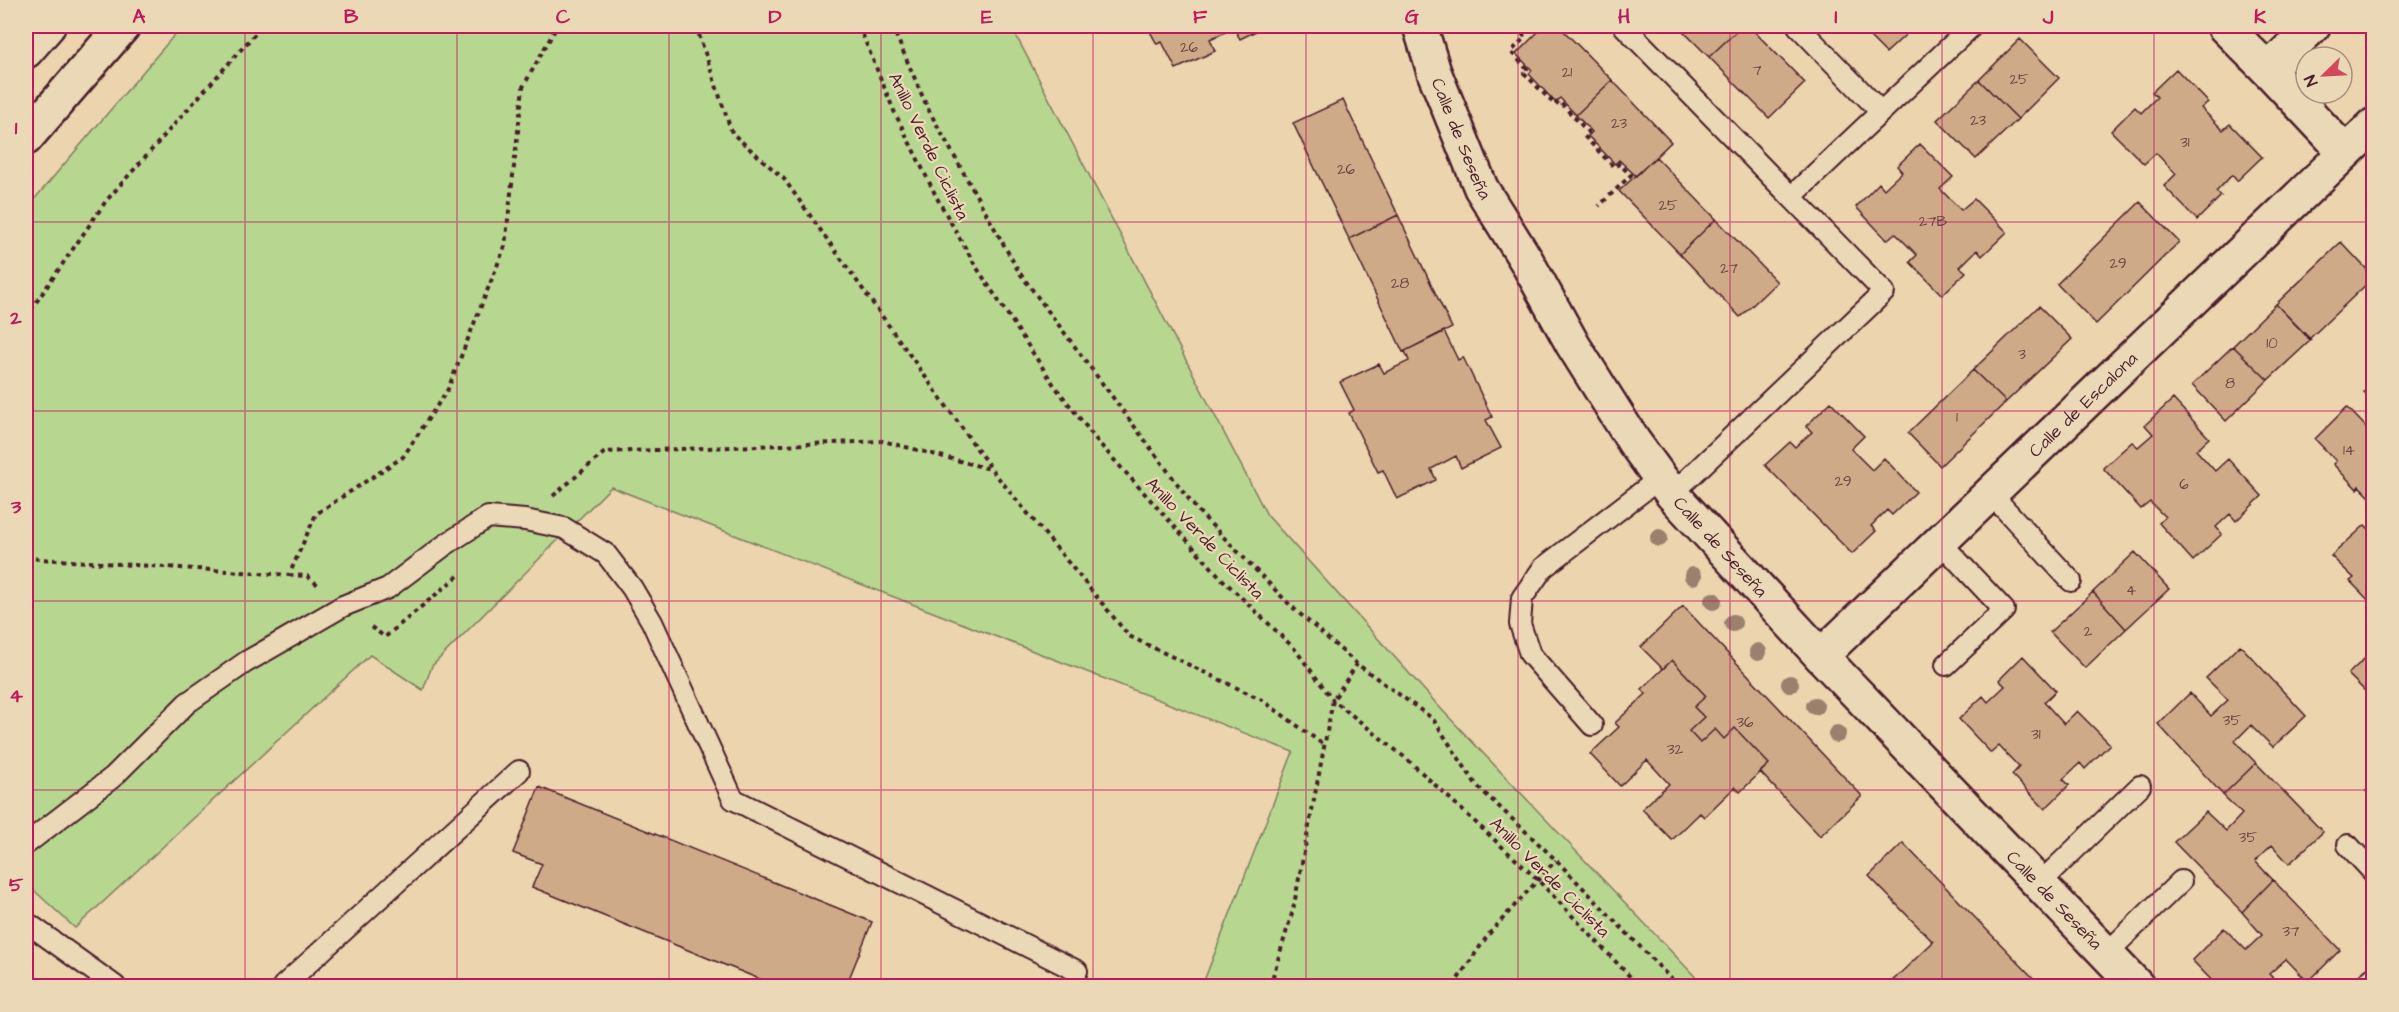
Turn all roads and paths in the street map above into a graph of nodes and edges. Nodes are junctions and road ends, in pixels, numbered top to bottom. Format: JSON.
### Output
{"nodes":[{"id":1,"x":48,"y":26,"type":"edge"},
{"id":2,"x":123,"y":26,"type":"edge"},
{"id":3,"x":262,"y":26,"type":"edge"},
{"id":4,"x":556,"y":26,"type":"edge"},
{"id":5,"x":696,"y":26,"type":"edge"},
{"id":6,"x":859,"y":26,"type":"edge"},
{"id":7,"x":892,"y":26,"type":"edge"},
{"id":8,"x":1420,"y":26,"type":"edge"},
{"id":9,"x":1516,"y":26,"type":"edge"},
{"id":10,"x":1624,"y":26,"type":"edge"},
{"id":11,"x":1798,"y":26,"type":"edge"},
{"id":12,"x":1972,"y":26,"type":"edge"},
{"id":13,"x":2224,"y":26,"type":"edge"},
{"id":14,"x":2313,"y":26,"type":"edge"},
{"id":15,"x":26,"y":51,"type":"edge"},
{"id":16,"x":2268,"y":70,"type":"junction"},
{"id":17,"x":1881,"y":112,"type":"junction"},
{"id":18,"x":2373,"y":125,"type":"edge"},
{"id":19,"x":26,"y":138,"type":"edge"},
{"id":20,"x":2344,"y":152,"type":"junction"},
{"id":21,"x":1791,"y":197,"type":"junction"},
{"id":22,"x":1599,"y":206,"type":"dead end"},
{"id":23,"x":26,"y":317,"type":"edge"},
{"id":24,"x":992,"y":470,"type":"junction"},
{"id":25,"x":1666,"y":486,"type":"junction"},
{"id":26,"x":1991,"y":494,"type":"junction"},
{"id":27,"x":525,"y":520,"type":"junction"},
{"id":28,"x":1940,"y":542,"type":"junction"},
{"id":29,"x":26,"y":558,"type":"edge"},
{"id":30,"x":464,"y":571,"type":"dead end"},
{"id":31,"x":289,"y":575,"type":"junction"},
{"id":32,"x":2071,"y":581,"type":"dead end"},
{"id":33,"x":343,"y":606,"type":"junction"},
{"id":34,"x":1821,"y":657,"type":"junction"},
{"id":35,"x":1357,"y":664,"type":"junction"},
{"id":36,"x":1947,"y":665,"type":"dead end"},
{"id":37,"x":1333,"y":700,"type":"junction"},
{"id":38,"x":1592,"y":725,"type":"dead end"},
{"id":39,"x":1324,"y":745,"type":"junction"},
{"id":40,"x":519,"y":771,"type":"dead end"},
{"id":41,"x":2140,"y":786,"type":"dead end"},
{"id":42,"x":26,"y":844,"type":"edge"},
{"id":43,"x":2348,"y":845,"type":"dead end"},
{"id":44,"x":1556,"y":860,"type":"junction"},
{"id":45,"x":2373,"y":873,"type":"edge"},
{"id":46,"x":1538,"y":879,"type":"junction"},
{"id":47,"x":2181,"y":881,"type":"dead end"},
{"id":48,"x":2039,"y":884,"type":"junction"},
{"id":49,"x":26,"y":922,"type":"edge"},
{"id":50,"x":2106,"y":954,"type":"junction"},
{"id":51,"x":1077,"y":971,"type":"dead end"},
{"id":52,"x":2373,"y":977,"type":"edge"},
{"id":53,"x":115,"y":987,"type":"edge"},
{"id":54,"x":283,"y":987,"type":"edge"},
{"id":55,"x":1270,"y":987,"type":"edge"},
{"id":56,"x":1452,"y":987,"type":"edge"},
{"id":57,"x":1639,"y":987,"type":"edge"},
{"id":58,"x":1678,"y":987,"type":"edge"},
{"id":59,"x":2137,"y":987,"type":"edge"},
{"id":60,"x":2363,"y":987,"type":"edge"}],
"edges":[{"from":1,"to":15,"type":"street"},
{"from":2,"to":19,"type":"street"},
{"from":3,"to":23,"type":"path"},
{"from":4,"to":31,"type":"path"},
{"from":5,"to":24,"type":"path"},
{"from":6,"to":37,"type":"path","name":"Anillo Verde Ciclista"},
{"from":7,"to":35,"type":"path"},
{"from":8,"to":25,"type":"street","name":"Calle de Seseña"},
{"from":9,"to":22,"type":"path"},
{"from":10,"to":21,"type":"lane"},
{"from":11,"to":17,"type":"lane"},
{"from":12,"to":17,"type":"lane"},
{"from":13,"to":16,"type":"street"},
{"from":14,"to":16,"type":"street"},
{"from":16,"to":20,"type":"street"},
{"from":17,"to":21,"type":"lane"},
{"from":18,"to":20,"type":"street","name":"Calle de Escalona"},
{"from":20,"to":26,"type":"street","name":"Calle de Escalona"},
{"from":21,"to":25,"type":"lane"},
{"from":24,"to":27,"type":"path"},
{"from":24,"to":39,"type":"path"},
{"from":25,"to":34,"type":"street","name":"Calle de Seseña"},
{"from":25,"to":38,"type":"lane"},
{"from":26,"to":28,"type":"street","name":"Calle de Escalona"},
{"from":26,"to":32,"type":"lane"},
{"from":27,"to":33,"type":"lane"},
{"from":27,"to":51,"type":"lane"},
{"from":28,"to":34,"type":"street","name":"Calle de Escalona"},
{"from":28,"to":36,"type":"lane"},
{"from":29,"to":31,"type":"path"},
{"from":30,"to":33,"type":"path"},
{"from":31,"to":33,"type":"path"},
{"from":33,"to":42,"type":"lane"},
{"from":34,"to":48,"type":"street","name":"Calle de Seseña"},
{"from":35,"to":37,"type":"path"},
{"from":35,"to":44,"type":"path"},
{"from":37,"to":39,"type":"path"},
{"from":37,"to":46,"type":"path","name":"Anillo Verde Ciclista"},
{"from":39,"to":55,"type":"path"},
{"from":40,"to":54,"type":"lane"},
{"from":41,"to":48,"type":"lane"},
{"from":43,"to":45,"type":"lane"},
{"from":44,"to":46,"type":"path"},
{"from":44,"to":58,"type":"path"},
{"from":46,"to":56,"type":"path"},
{"from":46,"to":57,"type":"path","name":"Anillo Verde Ciclista"},
{"from":47,"to":50,"type":"lane"},
{"from":48,"to":50,"type":"street","name":"Calle de Seseña"},
{"from":49,"to":53,"type":"lane"},
{"from":50,"to":59,"type":"street","name":"Calle de Seseña"},
{"from":52,"to":60,"type":"lane"}]}
